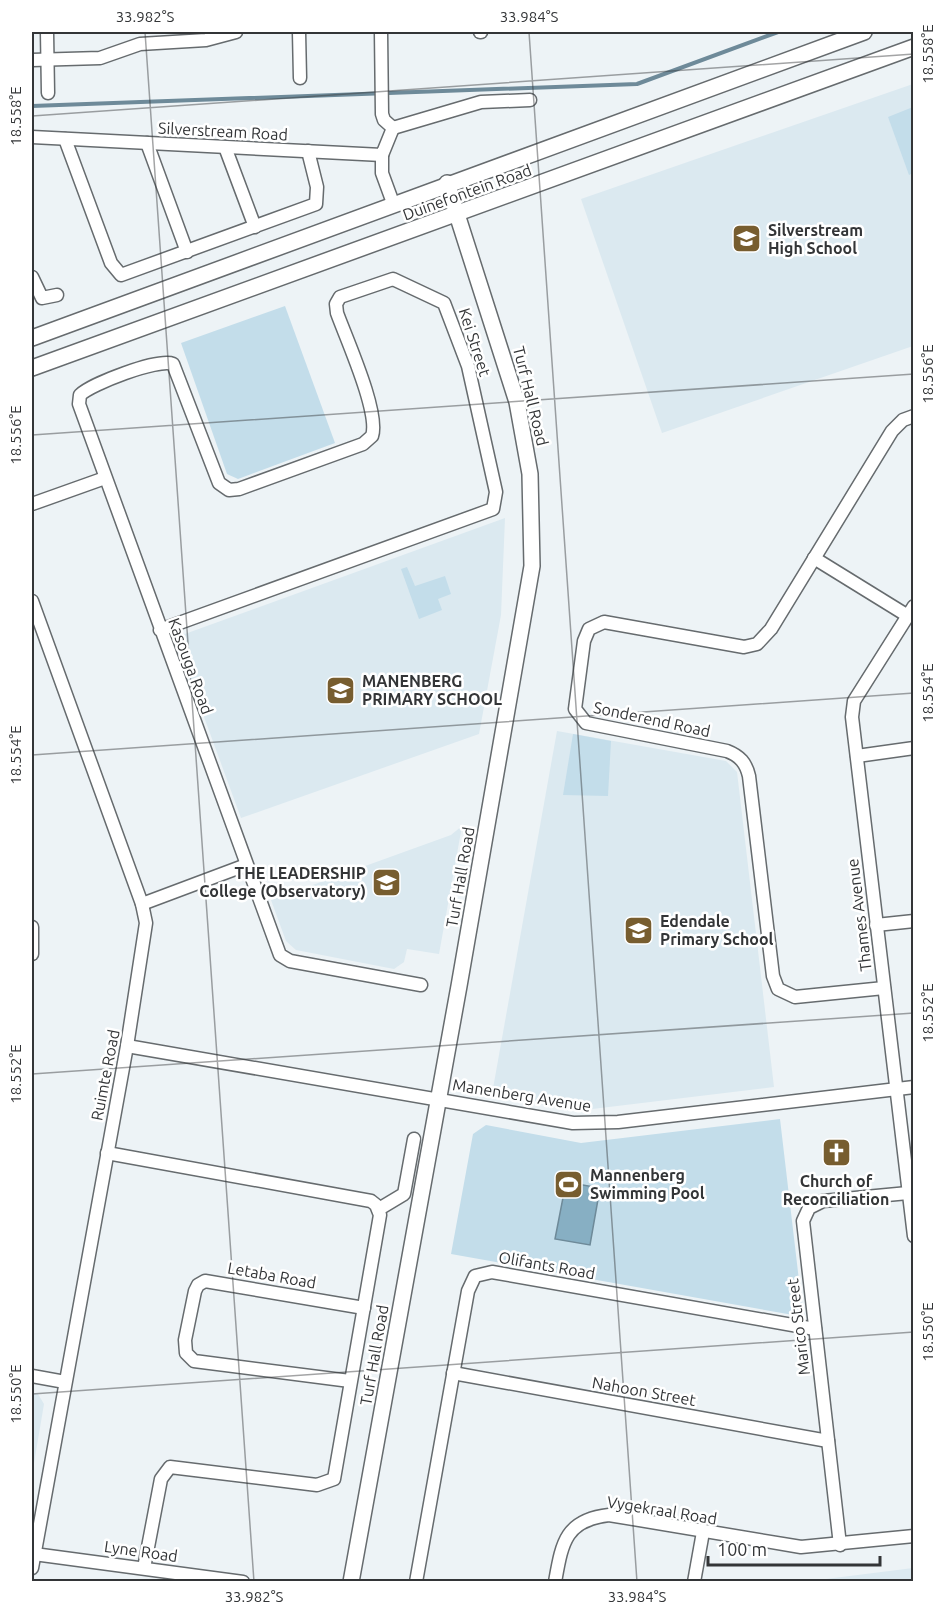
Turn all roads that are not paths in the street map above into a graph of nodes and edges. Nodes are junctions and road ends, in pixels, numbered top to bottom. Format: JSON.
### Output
{"nodes":[{"id":1,"x":47,"y":32,"type":"edge"},
{"id":2,"x":236,"y":32,"type":"edge"},
{"id":3,"x":299,"y":32,"type":"edge"},
{"id":4,"x":381,"y":32,"type":"edge"},
{"id":5,"x":864,"y":32,"type":"edge"},
{"id":6,"x":914,"y":48,"type":"edge"},
{"id":7,"x":32,"y":60,"type":"edge"},
{"id":8,"x":48,"y":60,"type":"junction"},
{"id":9,"x":300,"y":78,"type":"dead end"},
{"id":10,"x":48,"y":93,"type":"dead end"},
{"id":11,"x":530,"y":100,"type":"dead end"},
{"id":12,"x":393,"y":128,"type":"junction"},
{"id":13,"x":32,"y":137,"type":"edge"},
{"id":14,"x":65,"y":139,"type":"junction"},
{"id":15,"x":147,"y":143,"type":"junction"},
{"id":16,"x":225,"y":147,"type":"junction"},
{"id":17,"x":308,"y":151,"type":"junction"},
{"id":18,"x":382,"y":155,"type":"junction"},
{"id":19,"x":447,"y":183,"type":"junction"},
{"id":20,"x":393,"y":203,"type":"junction"},
{"id":21,"x":458,"y":215,"type":"junction"},
{"id":22,"x":255,"y":227,"type":"junction"},
{"id":23,"x":187,"y":252,"type":"junction"},
{"id":24,"x":32,"y":277,"type":"edge"},
{"id":25,"x":57,"y":295,"type":"dead end"},
{"id":26,"x":32,"y":338,"type":"edge"},
{"id":27,"x":32,"y":368,"type":"edge"},
{"id":28,"x":80,"y":395,"type":"joint"},
{"id":29,"x":914,"y":416,"type":"edge"},
{"id":30,"x":105,"y":478,"type":"junction"},
{"id":31,"x":32,"y":504,"type":"edge"},
{"id":32,"x":814,"y":558,"type":"junction"},
{"id":33,"x":32,"y":602,"type":"edge"},
{"id":34,"x":911,"y":611,"type":"edge"},
{"id":35,"x":160,"y":630,"type":"junction"},
{"id":36,"x":37,"y":634,"type":"edge"},
{"id":37,"x":914,"y":748,"type":"edge"},
{"id":38,"x":857,"y":756,"type":"junction"},
{"id":39,"x":246,"y":865,"type":"junction"},
{"id":40,"x":142,"y":904,"type":"junction"},
{"id":41,"x":914,"y":921,"type":"edge"},
{"id":42,"x":876,"y":925,"type":"junction"},
{"id":43,"x":32,"y":927,"type":"edge"},
{"id":44,"x":32,"y":954,"type":"edge"},
{"id":45,"x":421,"y":985,"type":"dead end"},
{"id":46,"x":884,"y":988,"type":"junction"},
{"id":47,"x":127,"y":1046,"type":"junction"},
{"id":48,"x":914,"y":1087,"type":"edge"},
{"id":49,"x":896,"y":1089,"type":"junction"},
{"id":50,"x":439,"y":1099,"type":"junction"},
{"id":51,"x":414,"y":1139,"type":"dead end"},
{"id":52,"x":106,"y":1153,"type":"junction"},
{"id":53,"x":908,"y":1193,"type":"junction"},
{"id":54,"x":379,"y":1209,"type":"junction"},
{"id":55,"x":914,"y":1236,"type":"edge"},
{"id":56,"x":364,"y":1308,"type":"junction"},
{"id":57,"x":815,"y":1329,"type":"junction"},
{"id":58,"x":453,"y":1373,"type":"junction"},
{"id":59,"x":32,"y":1376,"type":"edge"},
{"id":60,"x":350,"y":1381,"type":"junction"},
{"id":61,"x":65,"y":1382,"type":"junction"},
{"id":62,"x":828,"y":1442,"type":"junction"},
{"id":63,"x":703,"y":1532,"type":"junction"},
{"id":64,"x":914,"y":1536,"type":"edge"},
{"id":65,"x":840,"y":1545,"type":"junction"},
{"id":66,"x":34,"y":1554,"type":"junction"},
{"id":67,"x":32,"y":1568,"type":"edge"},
{"id":68,"x":144,"y":1568,"type":"junction"},
{"id":69,"x":243,"y":1581,"type":"edge"},
{"id":70,"x":351,"y":1581,"type":"edge"},
{"id":71,"x":416,"y":1581,"type":"edge"},
{"id":72,"x":555,"y":1581,"type":"edge"},
{"id":73,"x":694,"y":1581,"type":"edge"}],
"edges":[{"from":1,"to":8,"type":"street"},
{"from":2,"to":8,"type":"street"},
{"from":3,"to":9,"type":"street"},
{"from":4,"to":12,"type":"street"},
{"from":5,"to":19,"type":"main road","name":"Duinefontein Road"},
{"from":6,"to":21,"type":"main road","name":"Duinefontein Road"},
{"from":7,"to":8,"type":"street"},
{"from":8,"to":10,"type":"street"},
{"from":11,"to":12,"type":"street"},
{"from":12,"to":18,"type":"street"},
{"from":13,"to":14,"type":"street","name":"Silverstream Road"},
{"from":14,"to":15,"type":"street","name":"Silverstream Road"},
{"from":14,"to":23,"type":"street"},
{"from":15,"to":16,"type":"street","name":"Silverstream Road"},
{"from":15,"to":23,"type":"street"},
{"from":16,"to":17,"type":"street","name":"Silverstream Road"},
{"from":16,"to":22,"type":"street"},
{"from":17,"to":18,"type":"street","name":"Silverstream Road"},
{"from":17,"to":22,"type":"street"},
{"from":18,"to":20,"type":"street"},
{"from":19,"to":20,"type":"main road","name":"Duinefontein Road"},
{"from":19,"to":21,"type":"main road","name":"Turf Hall Road"},
{"from":20,"to":26,"type":"main road","name":"Duinefontein Road"},
{"from":21,"to":27,"type":"main road","name":"Duinefontein Road"},
{"from":21,"to":50,"type":"main road","name":"Turf Hall Road"},
{"from":22,"to":23,"type":"street"},
{"from":24,"to":25,"type":"street"},
{"from":28,"to":30,"type":"street","name":"Kasouga Road"},
{"from":28,"to":35,"type":"street","name":"Kei Street"},
{"from":29,"to":32,"type":"street","name":"Sonderend Road"},
{"from":30,"to":31,"type":"street"},
{"from":30,"to":35,"type":"street","name":"Kasouga Road"},
{"from":32,"to":34,"type":"street"},
{"from":32,"to":46,"type":"street","name":"Sonderend Road"},
{"from":33,"to":36,"type":"street","name":"Ruimte Road"},
{"from":34,"to":38,"type":"street","name":"Thames Avenue"},
{"from":35,"to":39,"type":"street","name":"Kasouga Road"},
{"from":36,"to":40,"type":"street","name":"Ruimte Road"},
{"from":37,"to":38,"type":"street"},
{"from":38,"to":42,"type":"street","name":"Thames Avenue"},
{"from":39,"to":40,"type":"street"},
{"from":39,"to":45,"type":"street","name":"Kasouga Road"},
{"from":40,"to":47,"type":"street","name":"Ruimte Road"},
{"from":41,"to":42,"type":"street"},
{"from":42,"to":46,"type":"street","name":"Thames Avenue"},
{"from":43,"to":44,"type":"street"},
{"from":46,"to":49,"type":"street","name":"Thames Avenue"},
{"from":47,"to":50,"type":"street","name":"Manenberg Avenue"},
{"from":47,"to":52,"type":"street","name":"Ruimte Road"},
{"from":48,"to":49,"type":"street","name":"Manenberg Avenue"},
{"from":49,"to":50,"type":"street","name":"Manenberg Avenue"},
{"from":49,"to":53,"type":"street","name":"Thames Avenue"},
{"from":50,"to":70,"type":"main road","name":"Turf Hall Road"},
{"from":51,"to":54,"type":"street"},
{"from":52,"to":54,"type":"street"},
{"from":52,"to":61,"type":"street","name":"Ruimte Road"},
{"from":53,"to":55,"type":"street","name":"Thames Avenue"},
{"from":53,"to":57,"type":"street","name":"Marico Street"},
{"from":54,"to":56,"type":"street"},
{"from":56,"to":60,"type":"street"},
{"from":56,"to":60,"type":"street","name":"Letaba Road"},
{"from":57,"to":58,"type":"street","name":"Olifants Road"},
{"from":57,"to":62,"type":"street","name":"Marico Street"},
{"from":58,"to":62,"type":"street","name":"Nahoon Street"},
{"from":58,"to":71,"type":"street","name":"Olifants Road"},
{"from":59,"to":61,"type":"street"},
{"from":60,"to":68,"type":"street"},
{"from":61,"to":66,"type":"street","name":"Ruimte Road"},
{"from":62,"to":65,"type":"street","name":"Marico Street"},
{"from":63,"to":65,"type":"street","name":"Vygekraal Road"},
{"from":63,"to":72,"type":"street","name":"Vygekraal Road"},
{"from":63,"to":73,"type":"street"},
{"from":64,"to":65,"type":"street","name":"Vygekraal Road"},
{"from":66,"to":67,"type":"street","name":"Ruimte Road"},
{"from":66,"to":68,"type":"street","name":"Lyne Road"},
{"from":68,"to":69,"type":"street","name":"Lyne Road"}]}
